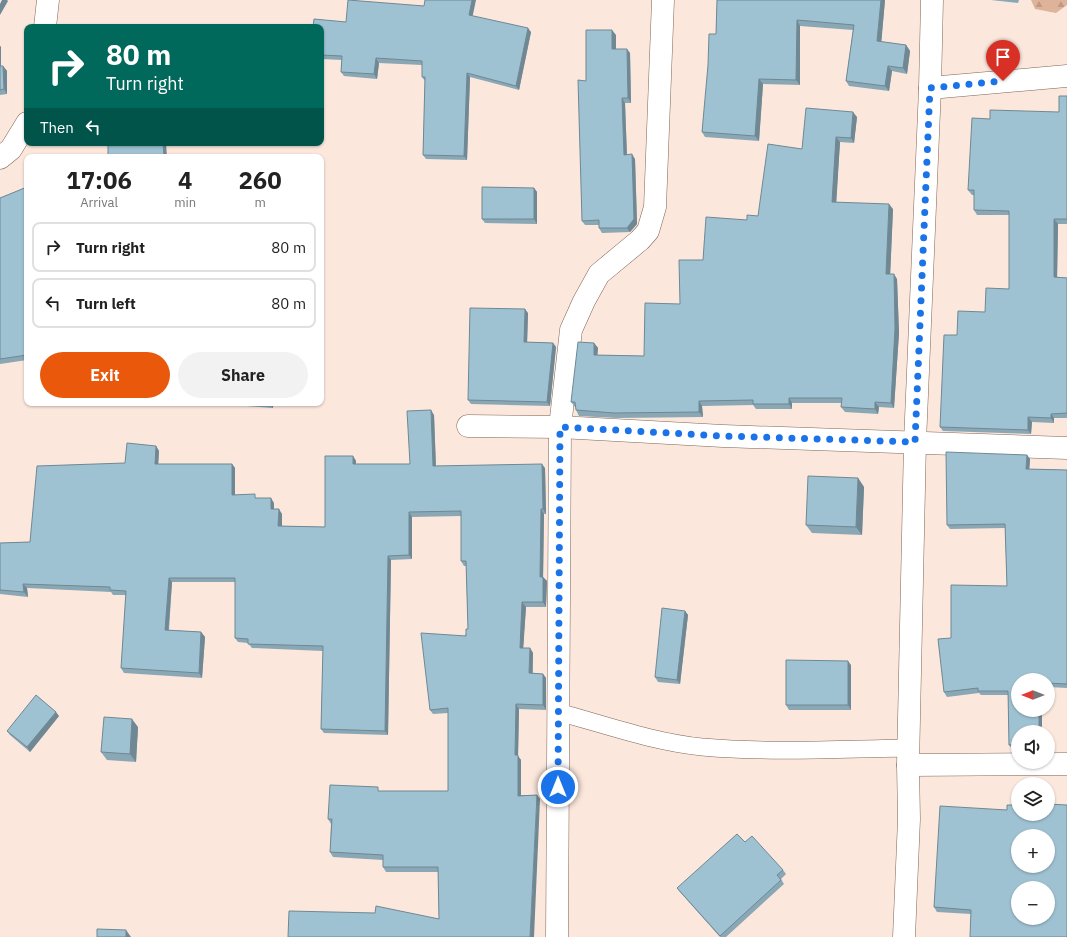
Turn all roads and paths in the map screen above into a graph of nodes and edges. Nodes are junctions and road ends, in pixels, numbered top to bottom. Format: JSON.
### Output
{"nodes":[{"id":1,"x":48,"y":0,"type":"edge"},
{"id":2,"x":663,"y":0,"type":"edge"},
{"id":3,"x":932,"y":0,"type":"edge"},
{"id":4,"x":45,"y":24,"type":"edge"},
{"id":5,"x":1067,"y":76,"type":"edge"},
{"id":6,"x":930,"y":88,"type":"junction"},
{"id":7,"x":24,"y":128,"type":"edge"},
{"id":8,"x":0,"y":158,"type":"edge"},
{"id":9,"x":468,"y":426,"type":"dead end"},
{"id":10,"x":560,"y":427,"type":"junction"},
{"id":11,"x":915,"y":442,"type":"junction"},
{"id":12,"x":1067,"y":448,"type":"edge"},
{"id":13,"x":558,"y":712,"type":"junction"},
{"id":14,"x":908,"y":756,"type":"junction"},
{"id":15,"x":1067,"y":764,"type":"edge"},
{"id":16,"x":557,"y":937,"type":"edge"},
{"id":17,"x":904,"y":937,"type":"edge"}],
"edges":[{"from":1,"to":4,"type":"street"},
{"from":2,"to":10,"type":"street"},
{"from":3,"to":6,"type":"street"},
{"from":5,"to":6,"type":"street"},
{"from":6,"to":11,"type":"street"},
{"from":7,"to":8,"type":"street"},
{"from":9,"to":10,"type":"street"},
{"from":10,"to":11,"type":"street"},
{"from":10,"to":13,"type":"street"},
{"from":11,"to":12,"type":"street"},
{"from":11,"to":14,"type":"street"},
{"from":13,"to":14,"type":"lane"},
{"from":13,"to":16,"type":"street"},
{"from":14,"to":15,"type":"street"},
{"from":14,"to":17,"type":"street"}]}
